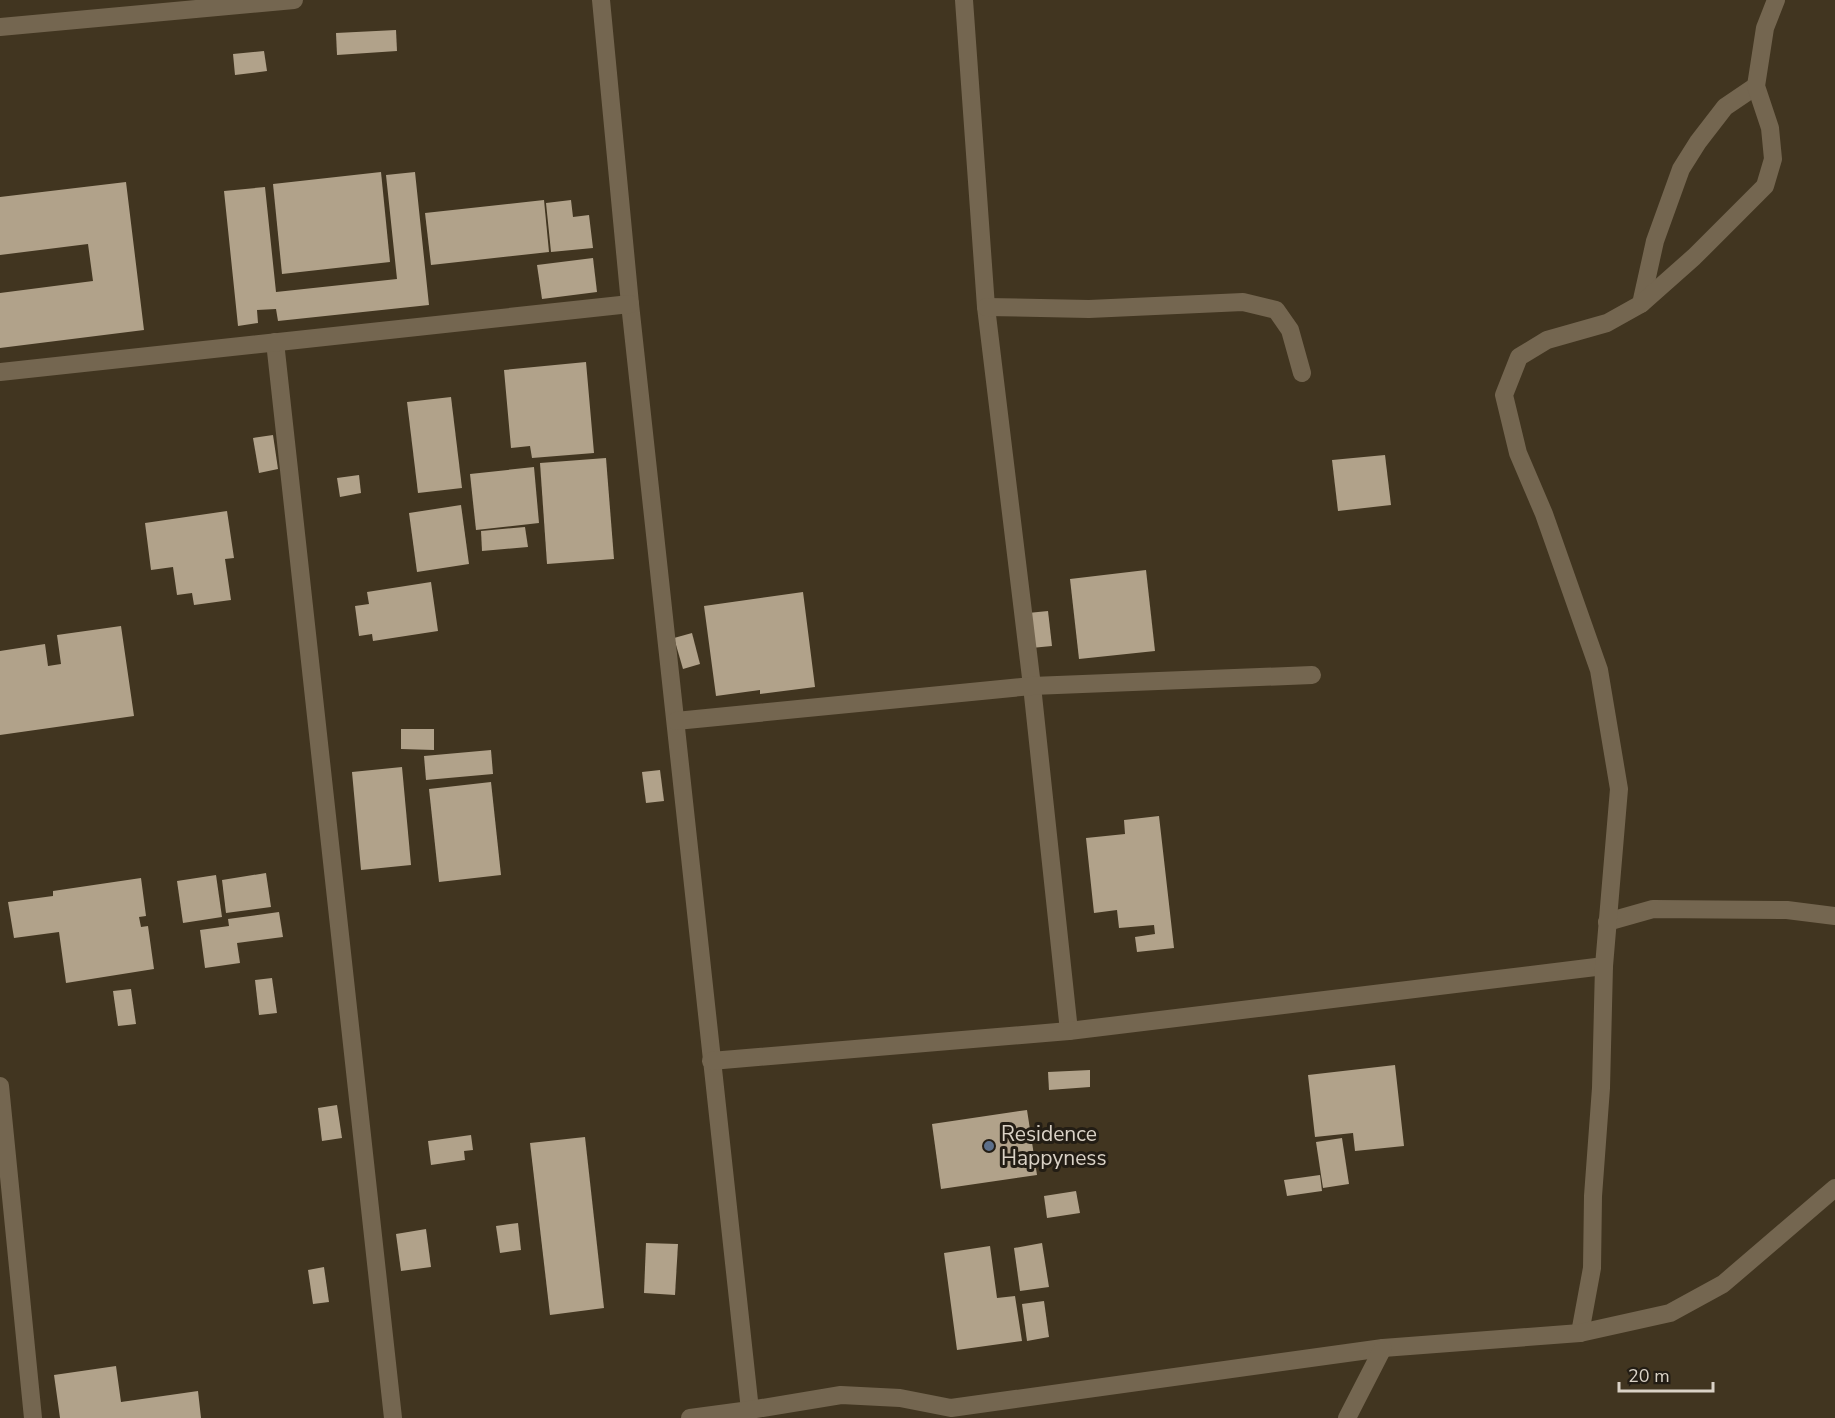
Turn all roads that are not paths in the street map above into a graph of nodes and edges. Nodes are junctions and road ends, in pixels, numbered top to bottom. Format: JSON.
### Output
{"nodes":[{"id":1,"x":294,"y":0,"type":"edge"},
{"id":2,"x":601,"y":0,"type":"edge"},
{"id":3,"x":964,"y":0,"type":"edge"},
{"id":4,"x":1776,"y":0,"type":"edge"},
{"id":5,"x":0,"y":27,"type":"edge"},
{"id":6,"x":1756,"y":86,"type":"junction"},
{"id":7,"x":630,"y":304,"type":"junction"},
{"id":8,"x":1641,"y":304,"type":"junction"},
{"id":9,"x":986,"y":307,"type":"junction"},
{"id":10,"x":275,"y":342,"type":"junction"},
{"id":11,"x":0,"y":372,"type":"edge"},
{"id":12,"x":1302,"y":372,"type":"dead end"},
{"id":13,"x":1312,"y":675,"type":"dead end"},
{"id":14,"x":1032,"y":686,"type":"junction"},
{"id":15,"x":676,"y":721,"type":"junction"},
{"id":16,"x":1835,"y":916,"type":"edge"},
{"id":17,"x":1607,"y":922,"type":"junction"},
{"id":18,"x":1604,"y":966,"type":"junction"},
{"id":19,"x":1070,"y":1031,"type":"junction"},
{"id":20,"x":711,"y":1061,"type":"junction"},
{"id":21,"x":0,"y":1086,"type":"edge"},
{"id":22,"x":1835,"y":1188,"type":"edge"},
{"id":23,"x":1581,"y":1333,"type":"junction"},
{"id":24,"x":1383,"y":1348,"type":"junction"},
{"id":25,"x":750,"y":1410,"type":"junction"},
{"id":26,"x":33,"y":1418,"type":"edge"},
{"id":27,"x":393,"y":1418,"type":"edge"},
{"id":28,"x":690,"y":1418,"type":"edge"},
{"id":29,"x":1347,"y":1418,"type":"edge"}],
"edges":[{"from":1,"to":5,"type":"street"},
{"from":2,"to":7,"type":"street"},
{"from":3,"to":9,"type":"street"},
{"from":4,"to":6,"type":"street"},
{"from":6,"to":8,"type":"street"},
{"from":6,"to":8,"type":"street"},
{"from":7,"to":10,"type":"street"},
{"from":7,"to":15,"type":"street"},
{"from":8,"to":17,"type":"street"},
{"from":9,"to":12,"type":"street"},
{"from":9,"to":14,"type":"street"},
{"from":10,"to":11,"type":"street"},
{"from":10,"to":27,"type":"street"},
{"from":13,"to":14,"type":"street"},
{"from":14,"to":15,"type":"street"},
{"from":14,"to":19,"type":"street"},
{"from":15,"to":20,"type":"street"},
{"from":16,"to":17,"type":"street"},
{"from":17,"to":18,"type":"street"},
{"from":18,"to":19,"type":"street"},
{"from":18,"to":23,"type":"street"},
{"from":19,"to":20,"type":"street"},
{"from":20,"to":25,"type":"street"},
{"from":21,"to":26,"type":"street"},
{"from":22,"to":23,"type":"street"},
{"from":23,"to":24,"type":"street"},
{"from":24,"to":25,"type":"street"},
{"from":24,"to":29,"type":"street"},
{"from":25,"to":28,"type":"street"}]}
